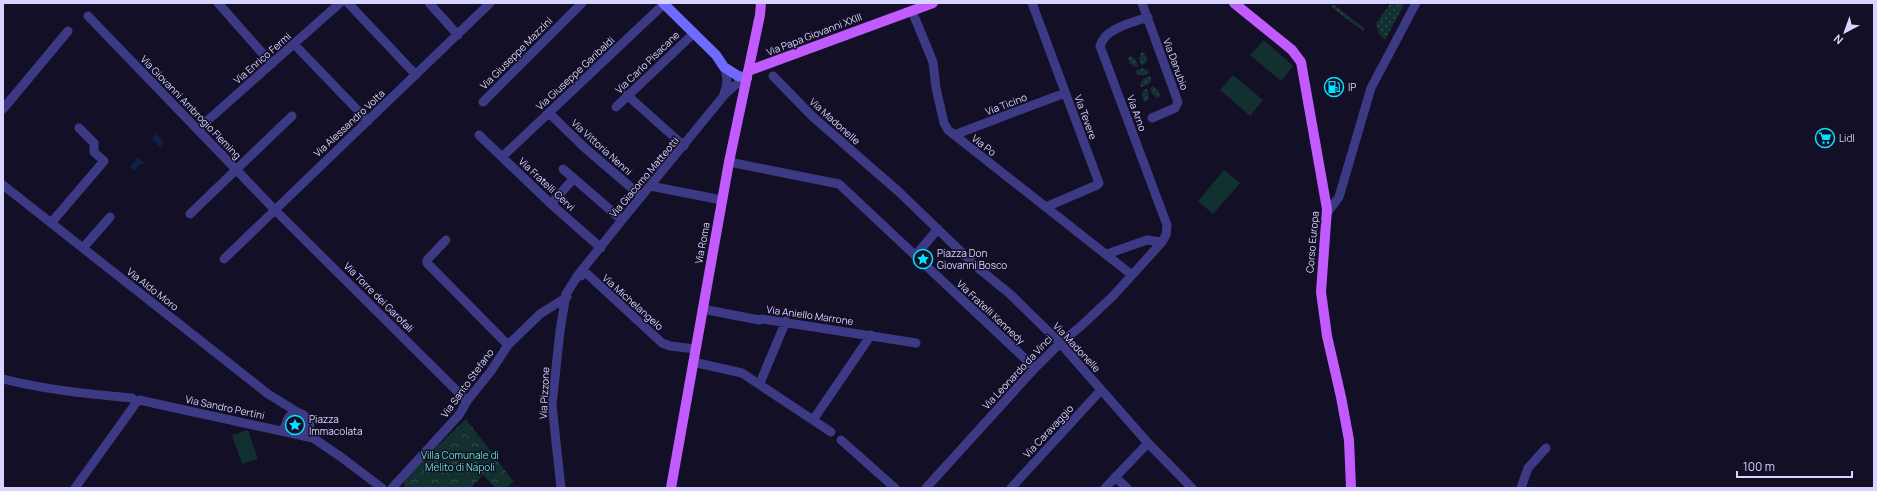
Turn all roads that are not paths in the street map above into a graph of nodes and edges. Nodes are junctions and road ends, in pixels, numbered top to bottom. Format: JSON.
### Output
{"nodes":[{"id":1,"x":218,"y":3,"type":"edge"},
{"id":2,"x":340,"y":3,"type":"edge"},
{"id":3,"x":348,"y":3,"type":"edge"},
{"id":4,"x":428,"y":3,"type":"edge"},
{"id":5,"x":490,"y":3,"type":"edge"},
{"id":6,"x":582,"y":3,"type":"edge"},
{"id":7,"x":663,"y":3,"type":"edge"},
{"id":8,"x":761,"y":3,"type":"edge"},
{"id":9,"x":933,"y":3,"type":"edge"},
{"id":10,"x":1032,"y":3,"type":"edge"},
{"id":11,"x":1142,"y":3,"type":"edge"},
{"id":12,"x":1234,"y":3,"type":"edge"},
{"id":13,"x":1416,"y":3,"type":"edge"},
{"id":14,"x":916,"y":7,"type":"edge"},
{"id":15,"x":1148,"y":17,"type":"junction"},
{"id":16,"x":90,"y":18,"type":"dead end"},
{"id":17,"x":68,"y":31,"type":"dead end"},
{"id":18,"x":694,"y":32,"type":"junction"},
{"id":19,"x":458,"y":34,"type":"junction"},
{"id":20,"x":294,"y":44,"type":"junction"},
{"id":21,"x":272,"y":64,"type":"junction"},
{"id":22,"x":724,"y":67,"type":"junction"},
{"id":23,"x":416,"y":75,"type":"junction"},
{"id":24,"x":748,"y":75,"type":"junction"},
{"id":25,"x":773,"y":76,"type":"dead end"},
{"id":26,"x":734,"y":86,"type":"junction"},
{"id":27,"x":743,"y":92,"type":"junction"},
{"id":28,"x":1065,"y":93,"type":"junction"},
{"id":29,"x":627,"y":96,"type":"junction"},
{"id":30,"x":722,"y":99,"type":"junction"},
{"id":31,"x":483,"y":102,"type":"dead end"},
{"id":32,"x":616,"y":107,"type":"dead end"},
{"id":33,"x":3,"y":110,"type":"edge"},
{"id":34,"x":549,"y":113,"type":"junction"},
{"id":35,"x":292,"y":116,"type":"dead end"},
{"id":36,"x":1152,"y":118,"type":"dead end"},
{"id":37,"x":368,"y":121,"type":"junction"},
{"id":38,"x":79,"y":128,"type":"dead end"},
{"id":39,"x":198,"y":129,"type":"junction"},
{"id":40,"x":479,"y":134,"type":"dead end"},
{"id":41,"x":954,"y":135,"type":"junction"},
{"id":42,"x":684,"y":146,"type":"junction"},
{"id":43,"x":502,"y":157,"type":"junction"},
{"id":44,"x":729,"y":162,"type":"junction"},
{"id":45,"x":236,"y":169,"type":"junction"},
{"id":46,"x":563,"y":169,"type":"dead end"},
{"id":47,"x":574,"y":178,"type":"junction"},
{"id":48,"x":1323,"y":184,"type":"junction"},
{"id":49,"x":3,"y":185,"type":"edge"},
{"id":50,"x":650,"y":186,"type":"junction"},
{"id":51,"x":1342,"y":190,"type":"junction"},
{"id":52,"x":640,"y":196,"type":"junction"},
{"id":53,"x":722,"y":200,"type":"junction"},
{"id":54,"x":551,"y":204,"type":"junction"},
{"id":55,"x":1330,"y":206,"type":"junction"},
{"id":56,"x":1046,"y":207,"type":"junction"},
{"id":57,"x":274,"y":209,"type":"junction"},
{"id":58,"x":190,"y":214,"type":"dead end"},
{"id":59,"x":110,"y":217,"type":"dead end"},
{"id":60,"x":622,"y":220,"type":"junction"},
{"id":61,"x":51,"y":223,"type":"junction"},
{"id":62,"x":938,"y":229,"type":"junction"},
{"id":63,"x":446,"y":240,"type":"dead end"},
{"id":64,"x":1162,"y":242,"type":"junction"},
{"id":65,"x":83,"y":248,"type":"junction"},
{"id":66,"x":601,"y":248,"type":"junction"},
{"id":67,"x":1106,"y":254,"type":"junction"},
{"id":68,"x":915,"y":256,"type":"junction"},
{"id":69,"x":224,"y":259,"type":"dead end"},
{"id":70,"x":583,"y":270,"type":"junction"},
{"id":71,"x":1132,"y":275,"type":"junction"},
{"id":72,"x":564,"y":299,"type":"junction"},
{"id":73,"x":702,"y":309,"type":"junction"},
{"id":74,"x":786,"y":321,"type":"junction"},
{"id":75,"x":871,"y":335,"type":"junction"},
{"id":76,"x":916,"y":343,"type":"dead end"},
{"id":77,"x":1060,"y":343,"type":"junction"},
{"id":78,"x":508,"y":345,"type":"junction"},
{"id":79,"x":695,"y":349,"type":"junction"},
{"id":80,"x":693,"y":362,"type":"junction"},
{"id":81,"x":1035,"y":368,"type":"junction"},
{"id":82,"x":3,"y":379,"type":"edge"},
{"id":83,"x":760,"y":383,"type":"junction"},
{"id":84,"x":1101,"y":390,"type":"junction"},
{"id":85,"x":467,"y":401,"type":"junction"},
{"id":86,"x":134,"y":402,"type":"junction"},
{"id":87,"x":294,"y":412,"type":"junction"},
{"id":88,"x":814,"y":420,"type":"junction"},
{"id":89,"x":311,"y":426,"type":"junction"},
{"id":90,"x":285,"y":429,"type":"junction"},
{"id":91,"x":831,"y":432,"type":"dead end"},
{"id":92,"x":306,"y":435,"type":"junction"},
{"id":93,"x":841,"y":440,"type":"dead end"},
{"id":94,"x":1148,"y":443,"type":"junction"},
{"id":95,"x":326,"y":446,"type":"junction"},
{"id":96,"x":1546,"y":448,"type":"dead end"},
{"id":97,"x":1116,"y":477,"type":"junction"},
{"id":98,"x":396,"y":486,"type":"edge"},
{"id":99,"x":75,"y":488,"type":"edge"},
{"id":100,"x":382,"y":488,"type":"edge"},
{"id":101,"x":561,"y":488,"type":"edge"},
{"id":102,"x":671,"y":488,"type":"edge"},
{"id":103,"x":895,"y":488,"type":"edge"},
{"id":104,"x":926,"y":488,"type":"edge"},
{"id":105,"x":1011,"y":488,"type":"edge"},
{"id":106,"x":1105,"y":488,"type":"edge"},
{"id":107,"x":1127,"y":488,"type":"edge"},
{"id":108,"x":1192,"y":488,"type":"edge"},
{"id":109,"x":1351,"y":488,"type":"edge"},
{"id":110,"x":1521,"y":488,"type":"edge"}],
"edges":[{"from":1,"to":21,"type":"street"},
{"from":2,"to":20,"type":"street","name":"Via Enrico Fermi"},
{"from":3,"to":23,"type":"street"},
{"from":4,"to":19,"type":"street"},
{"from":5,"to":19,"type":"street","name":"Via Alessandro Volta"},
{"from":6,"to":31,"type":"street","name":"Via Giuseppe Mazzini"},
{"from":7,"to":18,"type":"street"},
{"from":7,"to":34,"type":"street","name":"Via Giuseppe Garibaldi"},
{"from":8,"to":24,"type":"main road","name":"Via Roma"},
{"from":9,"to":14,"type":"main road","name":"Via Papa Giovanni XXIII"},
{"from":10,"to":28,"type":"street","name":"Via Tevere"},
{"from":11,"to":15,"type":"street","name":"Via Danubio"},
{"from":12,"to":48,"type":"main road","name":"Corso Europa"},
{"from":13,"to":51,"type":"street"},
{"from":14,"to":24,"type":"main road","name":"Via Papa Giovanni XXIII"},
{"from":14,"to":41,"type":"street","name":"Via Po"},
{"from":15,"to":36,"type":"street","name":"Via Danubio"},
{"from":15,"to":64,"type":"street","name":"Via Arno"},
{"from":16,"to":39,"type":"street","name":"Via Giovanni Ambrogio Fleming"},
{"from":17,"to":33,"type":"street"},
{"from":18,"to":22,"type":"street"},
{"from":18,"to":29,"type":"street","name":"Via Carlo Pisacane"},
{"from":19,"to":23,"type":"street","name":"Via Alessandro Volta"},
{"from":20,"to":21,"type":"street","name":"Via Enrico Fermi"},
{"from":20,"to":37,"type":"street"},
{"from":21,"to":39,"type":"street","name":"Via Enrico Fermi"},
{"from":22,"to":24,"type":"street"},
{"from":22,"to":30,"type":"street","name":"Via Giacomo Matteotti"},
{"from":23,"to":37,"type":"street","name":"Via Alessandro Volta"},
{"from":24,"to":26,"type":"street","name":"Via Giacomo Matteotti"},
{"from":24,"to":27,"type":"main road","name":"Via Roma"},
{"from":25,"to":62,"type":"street","name":"Via Madonelle"},
{"from":26,"to":27,"type":"street"},
{"from":26,"to":30,"type":"street","name":"Via Giacomo Matteotti"},
{"from":27,"to":44,"type":"main road","name":"Via Roma"},
{"from":28,"to":41,"type":"street","name":"Via Ticino"},
{"from":28,"to":56,"type":"street","name":"Via Tevere"},
{"from":29,"to":32,"type":"street","name":"Via Carlo Pisacane"},
{"from":29,"to":42,"type":"street"},
{"from":30,"to":42,"type":"street","name":"Via Giacomo Matteotti"},
{"from":34,"to":43,"type":"street","name":"Via Giuseppe Garibaldi"},
{"from":34,"to":52,"type":"street","name":"Via Vittoria Nenni"},
{"from":35,"to":45,"type":"street"},
{"from":37,"to":57,"type":"street","name":"Via Alessandro Volta"},
{"from":38,"to":61,"type":"street"},
{"from":39,"to":45,"type":"street","name":"Via Giovanni Ambrogio Fleming"},
{"from":40,"to":43,"type":"street","name":"Via Fratelli Cervi"},
{"from":41,"to":56,"type":"street","name":"Via Po"},
{"from":42,"to":50,"type":"street","name":"Via Giacomo Matteotti"},
{"from":43,"to":54,"type":"street","name":"Via Fratelli Cervi"},
{"from":44,"to":53,"type":"main road","name":"Via Roma"},
{"from":44,"to":68,"type":"street","name":"Via Fratelli Kennedy"},
{"from":45,"to":57,"type":"street","name":"Via Giovanni Ambrogio Fleming"},
{"from":45,"to":58,"type":"street"},
{"from":46,"to":47,"type":"street"},
{"from":47,"to":54,"type":"street"},
{"from":47,"to":60,"type":"street"},
{"from":48,"to":51,"type":"street"},
{"from":48,"to":55,"type":"main road","name":"Corso Europa"},
{"from":49,"to":61,"type":"street","name":"Via Aldo Moro"},
{"from":50,"to":52,"type":"street","name":"Via Giacomo Matteotti"},
{"from":50,"to":53,"type":"street"},
{"from":51,"to":55,"type":"street"},
{"from":52,"to":60,"type":"street","name":"Via Giacomo Matteotti"},
{"from":53,"to":73,"type":"main road","name":"Via Roma"},
{"from":54,"to":66,"type":"street","name":"Via Fratelli Cervi"},
{"from":55,"to":109,"type":"main road","name":"Corso Europa"},
{"from":56,"to":67,"type":"street","name":"Via Po"},
{"from":57,"to":69,"type":"street","name":"Via Alessandro Volta"},
{"from":57,"to":85,"type":"street","name":"Via Torre dei Garofali"},
{"from":59,"to":65,"type":"street"},
{"from":60,"to":66,"type":"street","name":"Via Giacomo Matteotti"},
{"from":61,"to":65,"type":"street","name":"Via Aldo Moro"},
{"from":62,"to":68,"type":"street"},
{"from":62,"to":77,"type":"street","name":"Via Madonelle"},
{"from":63,"to":78,"type":"street"},
{"from":64,"to":67,"type":"street"},
{"from":64,"to":71,"type":"street","name":"Via Leonardo da Vinci"},
{"from":65,"to":87,"type":"street","name":"Via Aldo Moro"},
{"from":66,"to":70,"type":"street","name":"Via Giacomo Matteotti"},
{"from":67,"to":71,"type":"street","name":"Via Po"},
{"from":68,"to":81,"type":"street","name":"Via Fratelli Kennedy"},
{"from":70,"to":72,"type":"street","name":"Via Giacomo Matteotti"},
{"from":70,"to":79,"type":"street","name":"Via Michelangelo"},
{"from":71,"to":77,"type":"street","name":"Via Leonardo da Vinci"},
{"from":72,"to":78,"type":"street","name":"Via Santo Stefano"},
{"from":72,"to":101,"type":"street","name":"Via Pizzone"},
{"from":73,"to":74,"type":"street","name":"Via Aniello Marrone"},
{"from":73,"to":79,"type":"main road","name":"Via Roma"},
{"from":74,"to":75,"type":"street","name":"Via Aniello Marrone"},
{"from":74,"to":83,"type":"street"},
{"from":75,"to":76,"type":"street","name":"Via Aniello Marrone"},
{"from":75,"to":88,"type":"street"},
{"from":77,"to":81,"type":"street","name":"Via Leonardo da Vinci"},
{"from":77,"to":84,"type":"street","name":"Via Madonelle"},
{"from":78,"to":85,"type":"street","name":"Via Santo Stefano"},
{"from":79,"to":80,"type":"main road","name":"Via Roma"},
{"from":80,"to":83,"type":"street"},
{"from":80,"to":102,"type":"main road","name":"Via Roma"},
{"from":81,"to":104,"type":"street","name":"Via Leonardo da Vinci"},
{"from":82,"to":86,"type":"street","name":"Via Sandro Pertini"},
{"from":83,"to":88,"type":"street"},
{"from":84,"to":94,"type":"street","name":"Via Madonelle"},
{"from":84,"to":105,"type":"street","name":"Via Caravaggio"},
{"from":85,"to":98,"type":"street","name":"Via Santo Stefano"},
{"from":86,"to":90,"type":"street","name":"Via Sandro Pertini"},
{"from":86,"to":99,"type":"street"},
{"from":87,"to":89,"type":"street"},
{"from":87,"to":90,"type":"street"},
{"from":88,"to":91,"type":"street"},
{"from":89,"to":92,"type":"street"},
{"from":89,"to":95,"type":"street"},
{"from":90,"to":92,"type":"street","name":"Via Sandro Pertini"},
{"from":92,"to":95,"type":"street"},
{"from":93,"to":103,"type":"street"},
{"from":94,"to":97,"type":"street"},
{"from":94,"to":108,"type":"street","name":"Via Madonelle"},
{"from":95,"to":100,"type":"street"},
{"from":96,"to":110,"type":"street"},
{"from":97,"to":106,"type":"street"},
{"from":97,"to":107,"type":"street"}]}
